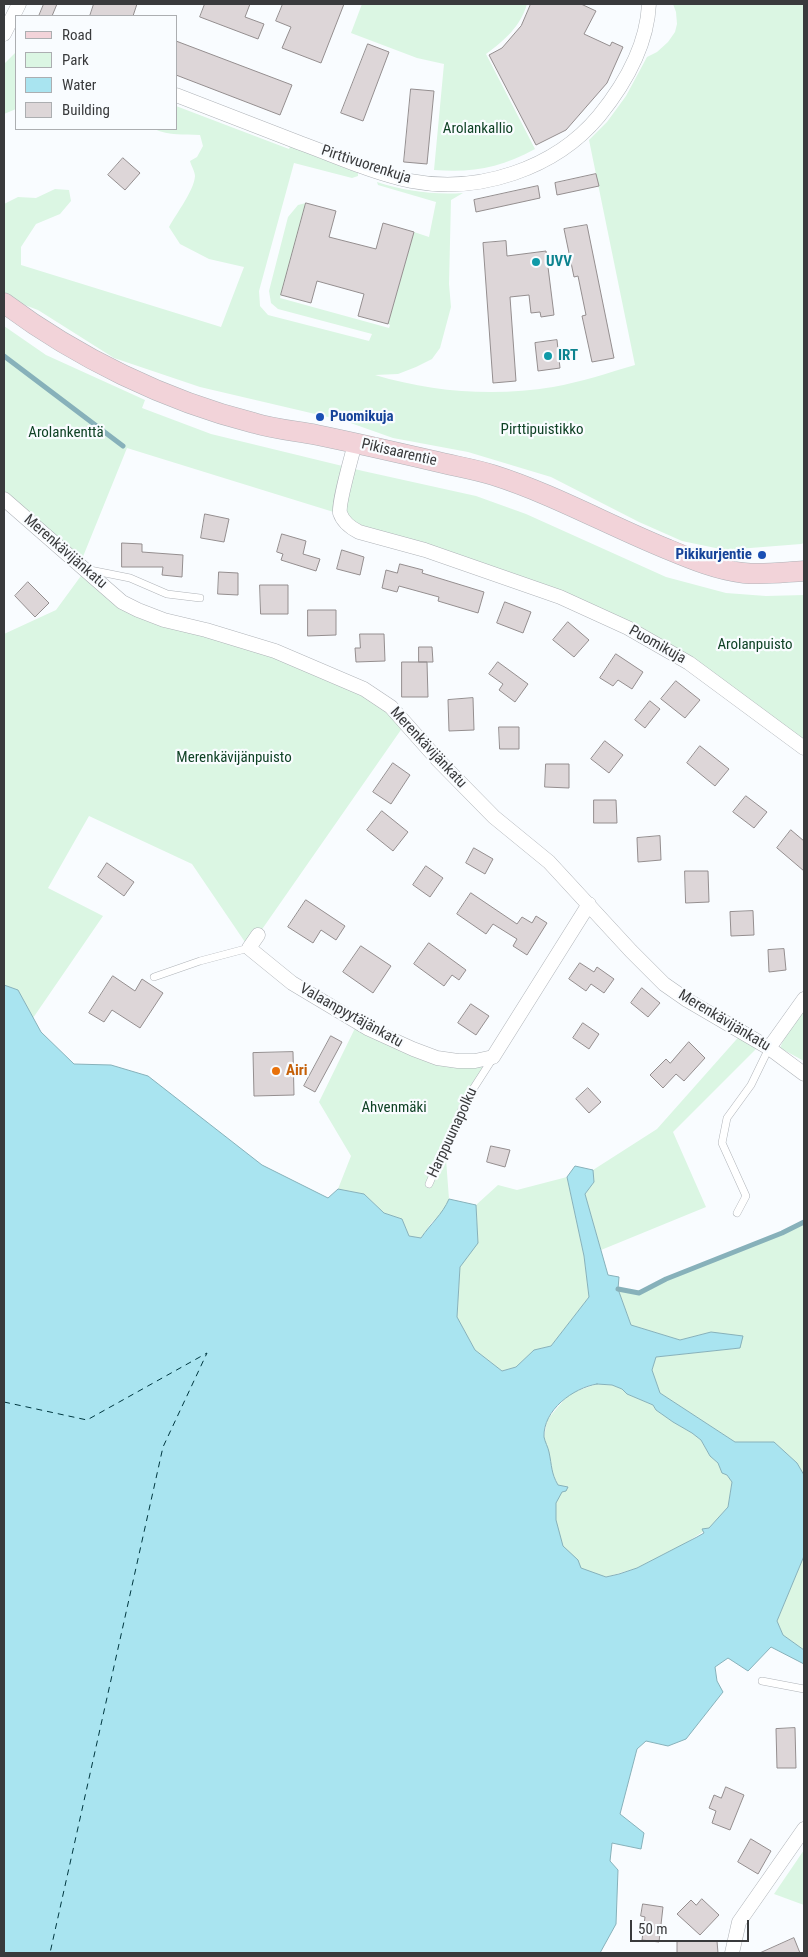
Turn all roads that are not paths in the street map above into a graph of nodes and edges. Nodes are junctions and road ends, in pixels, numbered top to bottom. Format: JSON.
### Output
{"nodes":[{"id":1,"x":649,"y":4,"type":"edge"},
{"id":2,"x":15,"y":16,"type":"edge"},
{"id":3,"x":9,"y":33,"type":"edge"},
{"id":4,"x":178,"y":97,"type":"edge"},
{"id":5,"x":4,"y":303,"type":"edge"},
{"id":6,"x":355,"y":443,"type":"junction"},
{"id":7,"x":4,"y":499,"type":"edge"},
{"id":8,"x":86,"y":569,"type":"junction"},
{"id":9,"x":804,"y":571,"type":"edge"},
{"id":10,"x":200,"y":598,"type":"dead end"},
{"id":11,"x":804,"y":748,"type":"edge"},
{"id":12,"x":588,"y":904,"type":"junction"},
{"id":13,"x":258,"y":935,"type":"dead end"},
{"id":14,"x":249,"y":948,"type":"junction"},
{"id":15,"x":154,"y":977,"type":"dead end"},
{"id":16,"x":804,"y":1000,"type":"edge"},
{"id":17,"x":769,"y":1048,"type":"junction"},
{"id":18,"x":493,"y":1057,"type":"junction"},
{"id":19,"x":804,"y":1074,"type":"edge"},
{"id":20,"x":429,"y":1184,"type":"dead end"},
{"id":21,"x":737,"y":1213,"type":"dead end"},
{"id":22,"x":762,"y":1681,"type":"dead end"},
{"id":23,"x":804,"y":1689,"type":"edge"},
{"id":24,"x":804,"y":1829,"type":"edge"},
{"id":25,"x":732,"y":1953,"type":"edge"}],
"edges":[{"from":1,"to":4,"type":"street","name":"Pirttivuorenkuja"},
{"from":2,"to":3,"type":"street"},
{"from":5,"to":6,"type":"street","name":"Pikisaarentie"},
{"from":6,"to":9,"type":"street","name":"Pikisaarentie"},
{"from":6,"to":11,"type":"street","name":"Puomikuja"},
{"from":7,"to":8,"type":"street","name":"Merenkävijänkatu"},
{"from":8,"to":10,"type":"lane"},
{"from":8,"to":12,"type":"street","name":"Merenkävijänkatu"},
{"from":12,"to":17,"type":"street","name":"Merenkävijänkatu"},
{"from":12,"to":18,"type":"street"},
{"from":13,"to":14,"type":"street"},
{"from":14,"to":15,"type":"lane"},
{"from":14,"to":18,"type":"street","name":"Valaanpyytäjänkatu"},
{"from":16,"to":17,"type":"street"},
{"from":17,"to":19,"type":"street","name":"Merenkävijänkatu"},
{"from":17,"to":21,"type":"lane"},
{"from":18,"to":20,"type":"lane","name":"Harppuunapolku"},
{"from":22,"to":23,"type":"lane"},
{"from":24,"to":25,"type":"street"}]}
